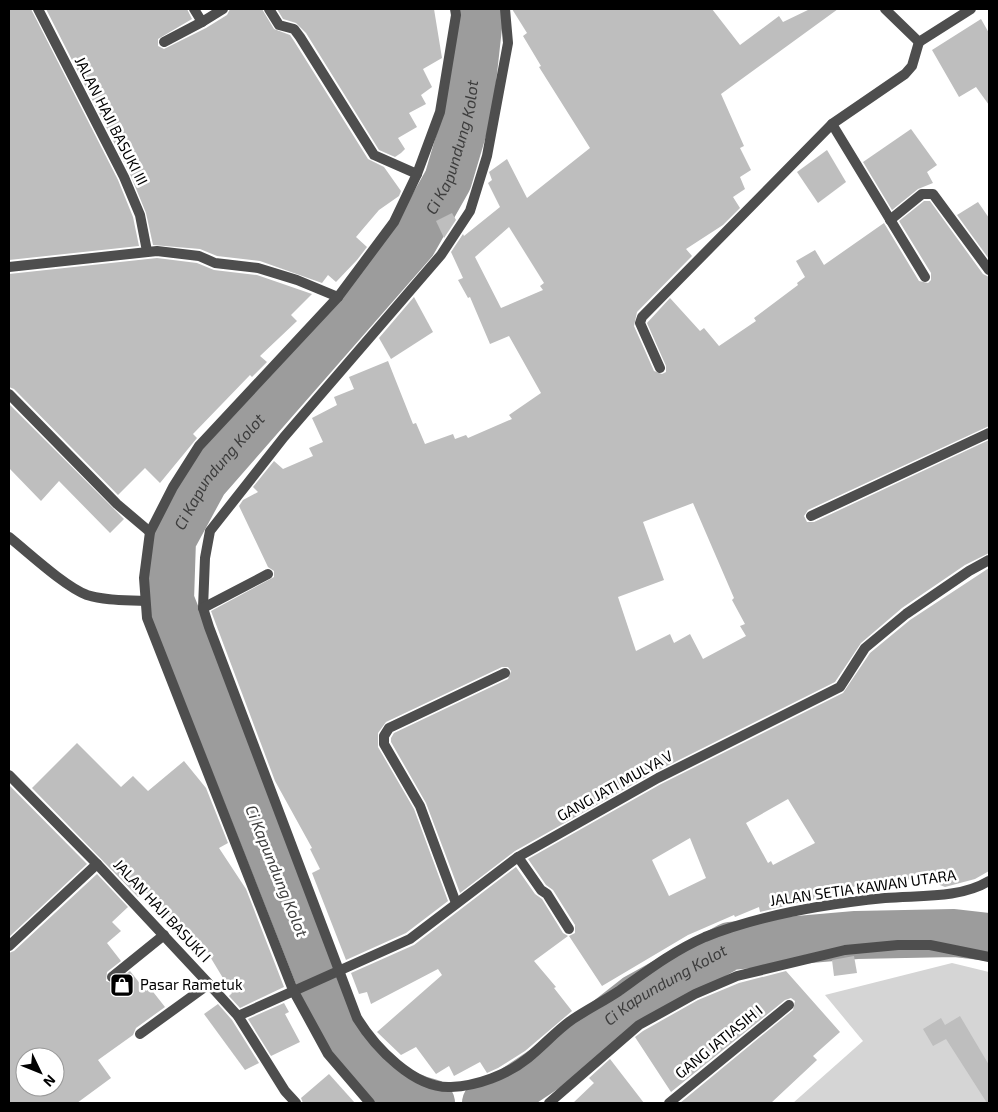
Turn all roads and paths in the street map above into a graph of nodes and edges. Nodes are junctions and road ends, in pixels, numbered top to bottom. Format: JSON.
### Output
{"nodes":[{"id":1,"x":38,"y":9,"type":"edge"},
{"id":2,"x":194,"y":9,"type":"edge"},
{"id":3,"x":223,"y":9,"type":"edge"},
{"id":4,"x":269,"y":9,"type":"edge"},
{"id":5,"x":455,"y":9,"type":"edge"},
{"id":6,"x":504,"y":9,"type":"edge"},
{"id":7,"x":885,"y":9,"type":"edge"},
{"id":8,"x":972,"y":9,"type":"edge"},
{"id":9,"x":202,"y":22,"type":"junction"},
{"id":10,"x":164,"y":42,"type":"dead end"},
{"id":11,"x":919,"y":42,"type":"junction"},
{"id":12,"x":832,"y":124,"type":"junction"},
{"id":13,"x":417,"y":174,"type":"junction"},
{"id":14,"x":890,"y":220,"type":"junction"},
{"id":15,"x":147,"y":251,"type":"junction"},
{"id":16,"x":9,"y":268,"type":"edge"},
{"id":17,"x":989,"y":270,"type":"edge"},
{"id":18,"x":925,"y":277,"type":"dead end"},
{"id":19,"x":338,"y":297,"type":"junction"},
{"id":20,"x":660,"y":368,"type":"dead end"},
{"id":21,"x":9,"y":394,"type":"edge"},
{"id":22,"x":989,"y":433,"type":"edge"},
{"id":23,"x":811,"y":516,"type":"dead end"},
{"id":24,"x":150,"y":532,"type":"junction"},
{"id":25,"x":9,"y":537,"type":"edge"},
{"id":26,"x":989,"y":560,"type":"edge"},
{"id":27,"x":268,"y":574,"type":"dead end"},
{"id":28,"x":146,"y":600,"type":"junction"},
{"id":29,"x":203,"y":608,"type":"junction"},
{"id":30,"x":505,"y":673,"type":"dead end"},
{"id":31,"x":9,"y":775,"type":"edge"},
{"id":32,"x":518,"y":857,"type":"junction"},
{"id":33,"x":98,"y":864,"type":"junction"},
{"id":34,"x":989,"y":881,"type":"edge"},
{"id":35,"x":456,"y":903,"type":"junction"},
{"id":36,"x":569,"y":929,"type":"dead end"},
{"id":37,"x":164,"y":935,"type":"junction"},
{"id":38,"x":9,"y":946,"type":"edge"},
{"id":39,"x":989,"y":958,"type":"edge"},
{"id":40,"x":332,"y":972,"type":"junction"},
{"id":41,"x":112,"y":976,"type":"dead end"},
{"id":42,"x":210,"y":984,"type":"junction"},
{"id":43,"x":297,"y":989,"type":"junction"},
{"id":44,"x":789,"y":1006,"type":"dead end"},
{"id":45,"x":238,"y":1016,"type":"junction"},
{"id":46,"x":140,"y":1034,"type":"dead end"},
{"id":47,"x":296,"y":1103,"type":"edge"},
{"id":48,"x":370,"y":1103,"type":"edge"},
{"id":49,"x":549,"y":1103,"type":"edge"},
{"id":50,"x":669,"y":1103,"type":"edge"}],
"edges":[{"from":1,"to":15,"type":"street","name":"JALAN HAJI BASUKI III"},
{"from":2,"to":9,"type":"street"},
{"from":3,"to":9,"type":"street"},
{"from":4,"to":13,"type":"street"},
{"from":5,"to":13,"type":"street"},
{"from":6,"to":29,"type":"street"},
{"from":7,"to":11,"type":"street"},
{"from":8,"to":11,"type":"street"},
{"from":9,"to":10,"type":"street"},
{"from":11,"to":12,"type":"street"},
{"from":12,"to":14,"type":"street"},
{"from":12,"to":20,"type":"street"},
{"from":13,"to":19,"type":"street"},
{"from":14,"to":17,"type":"street"},
{"from":14,"to":18,"type":"street"},
{"from":15,"to":16,"type":"street"},
{"from":15,"to":19,"type":"street"},
{"from":19,"to":24,"type":"street"},
{"from":21,"to":24,"type":"street"},
{"from":22,"to":23,"type":"street"},
{"from":24,"to":28,"type":"street"},
{"from":25,"to":28,"type":"street"},
{"from":26,"to":32,"type":"street","name":"GANG JATI MULYA V"},
{"from":27,"to":29,"type":"street"},
{"from":28,"to":43,"type":"street"},
{"from":29,"to":40,"type":"street","name":"JALAN SETIA KAWAN UTARA"},
{"from":30,"to":35,"type":"street"},
{"from":31,"to":33,"type":"street","name":"JALAN HAJI BASUKI I"},
{"from":32,"to":35,"type":"street","name":"GANG JATI MULYA V"},
{"from":32,"to":36,"type":"street"},
{"from":33,"to":37,"type":"street","name":"JALAN HAJI BASUKI I"},
{"from":33,"to":38,"type":"street"},
{"from":34,"to":40,"type":"street","name":"JALAN SETIA KAWAN UTARA"},
{"from":35,"to":40,"type":"street","name":"GANG JATI MULYA V"},
{"from":37,"to":41,"type":"street"},
{"from":37,"to":42,"type":"street","name":"JALAN HAJI BASUKI I"},
{"from":39,"to":49,"type":"street"},
{"from":40,"to":43,"type":"street","name":"GANG JATI MULYA V"},
{"from":42,"to":45,"type":"street","name":"JALAN HAJI BASUKI I"},
{"from":42,"to":46,"type":"street"},
{"from":43,"to":45,"type":"street","name":"GANG JATI MULYA V"},
{"from":43,"to":48,"type":"street"},
{"from":44,"to":50,"type":"street","name":"GANG JATIASIH I"},
{"from":45,"to":47,"type":"street","name":"JALAN HAJI BASUKI I"}]}
